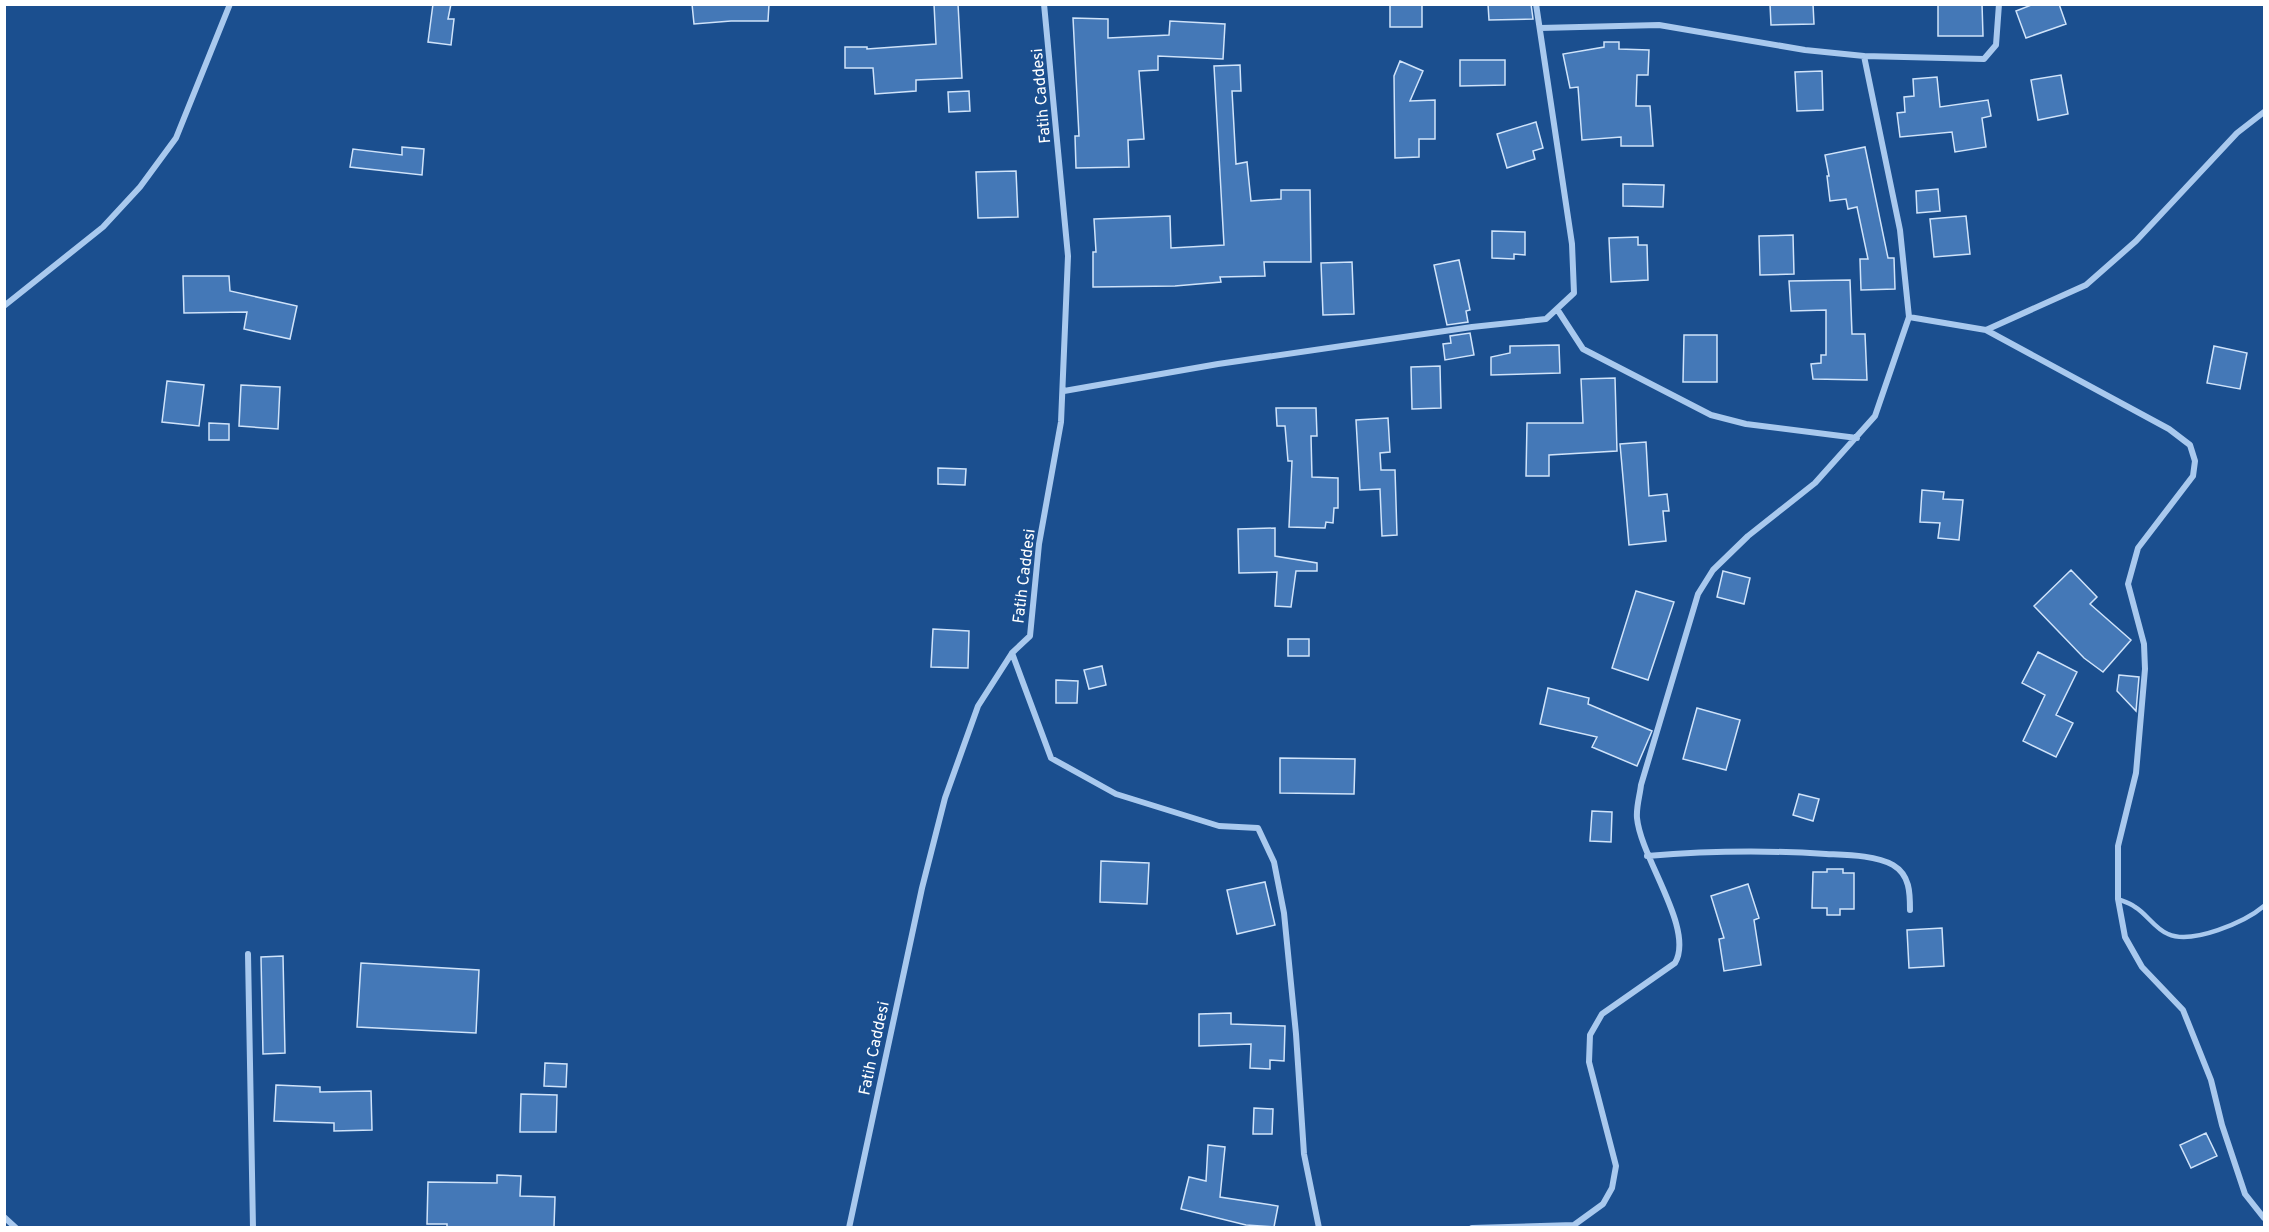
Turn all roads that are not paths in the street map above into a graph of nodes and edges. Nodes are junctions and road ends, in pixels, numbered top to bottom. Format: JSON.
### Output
{"nodes":[{"id":1,"x":230,"y":4,"type":"edge"},
{"id":2,"x":1044,"y":4,"type":"edge"},
{"id":3,"x":1536,"y":4,"type":"edge"},
{"id":4,"x":1999,"y":4,"type":"edge"},
{"id":5,"x":1540,"y":28,"type":"junction"},
{"id":6,"x":1864,"y":56,"type":"junction"},
{"id":7,"x":2265,"y":112,"type":"edge"},
{"id":8,"x":4,"y":306,"type":"edge"},
{"id":9,"x":1557,"y":309,"type":"junction"},
{"id":10,"x":1909,"y":317,"type":"junction"},
{"id":11,"x":1986,"y":330,"type":"junction"},
{"id":12,"x":1064,"y":391,"type":"junction"},
{"id":13,"x":1857,"y":438,"type":"junction"},
{"id":14,"x":1012,"y":653,"type":"junction"},
{"id":15,"x":1647,"y":856,"type":"junction"},
{"id":16,"x":2118,"y":899,"type":"junction"},
{"id":17,"x":2265,"y":906,"type":"edge"},
{"id":18,"x":1910,"y":910,"type":"dead end"},
{"id":19,"x":248,"y":954,"type":"dead end"},
{"id":20,"x":4,"y":1217,"type":"edge"},
{"id":21,"x":2265,"y":1218,"type":"edge"},
{"id":22,"x":16,"y":1227,"type":"edge"},
{"id":23,"x":253,"y":1227,"type":"edge"},
{"id":24,"x":849,"y":1227,"type":"edge"},
{"id":25,"x":1319,"y":1227,"type":"edge"},
{"id":26,"x":1472,"y":1227,"type":"edge"}],
"edges":[{"from":1,"to":8,"type":"street"},
{"from":2,"to":12,"type":"street","name":"Fatih Caddesi"},
{"from":3,"to":5,"type":"street"},
{"from":4,"to":6,"type":"street"},
{"from":5,"to":6,"type":"street"},
{"from":5,"to":9,"type":"street"},
{"from":6,"to":10,"type":"street"},
{"from":7,"to":11,"type":"street"},
{"from":9,"to":12,"type":"street"},
{"from":9,"to":13,"type":"street"},
{"from":10,"to":11,"type":"street"},
{"from":10,"to":13,"type":"street"},
{"from":11,"to":16,"type":"street"},
{"from":12,"to":14,"type":"street","name":"Fatih Caddesi"},
{"from":13,"to":15,"type":"street"},
{"from":14,"to":24,"type":"street","name":"Fatih Caddesi"},
{"from":14,"to":25,"type":"street"},
{"from":15,"to":18,"type":"street"},
{"from":15,"to":26,"type":"street"},
{"from":16,"to":17,"type":"lane"},
{"from":16,"to":21,"type":"street"},
{"from":19,"to":23,"type":"street"},
{"from":20,"to":22,"type":"street"}]}
